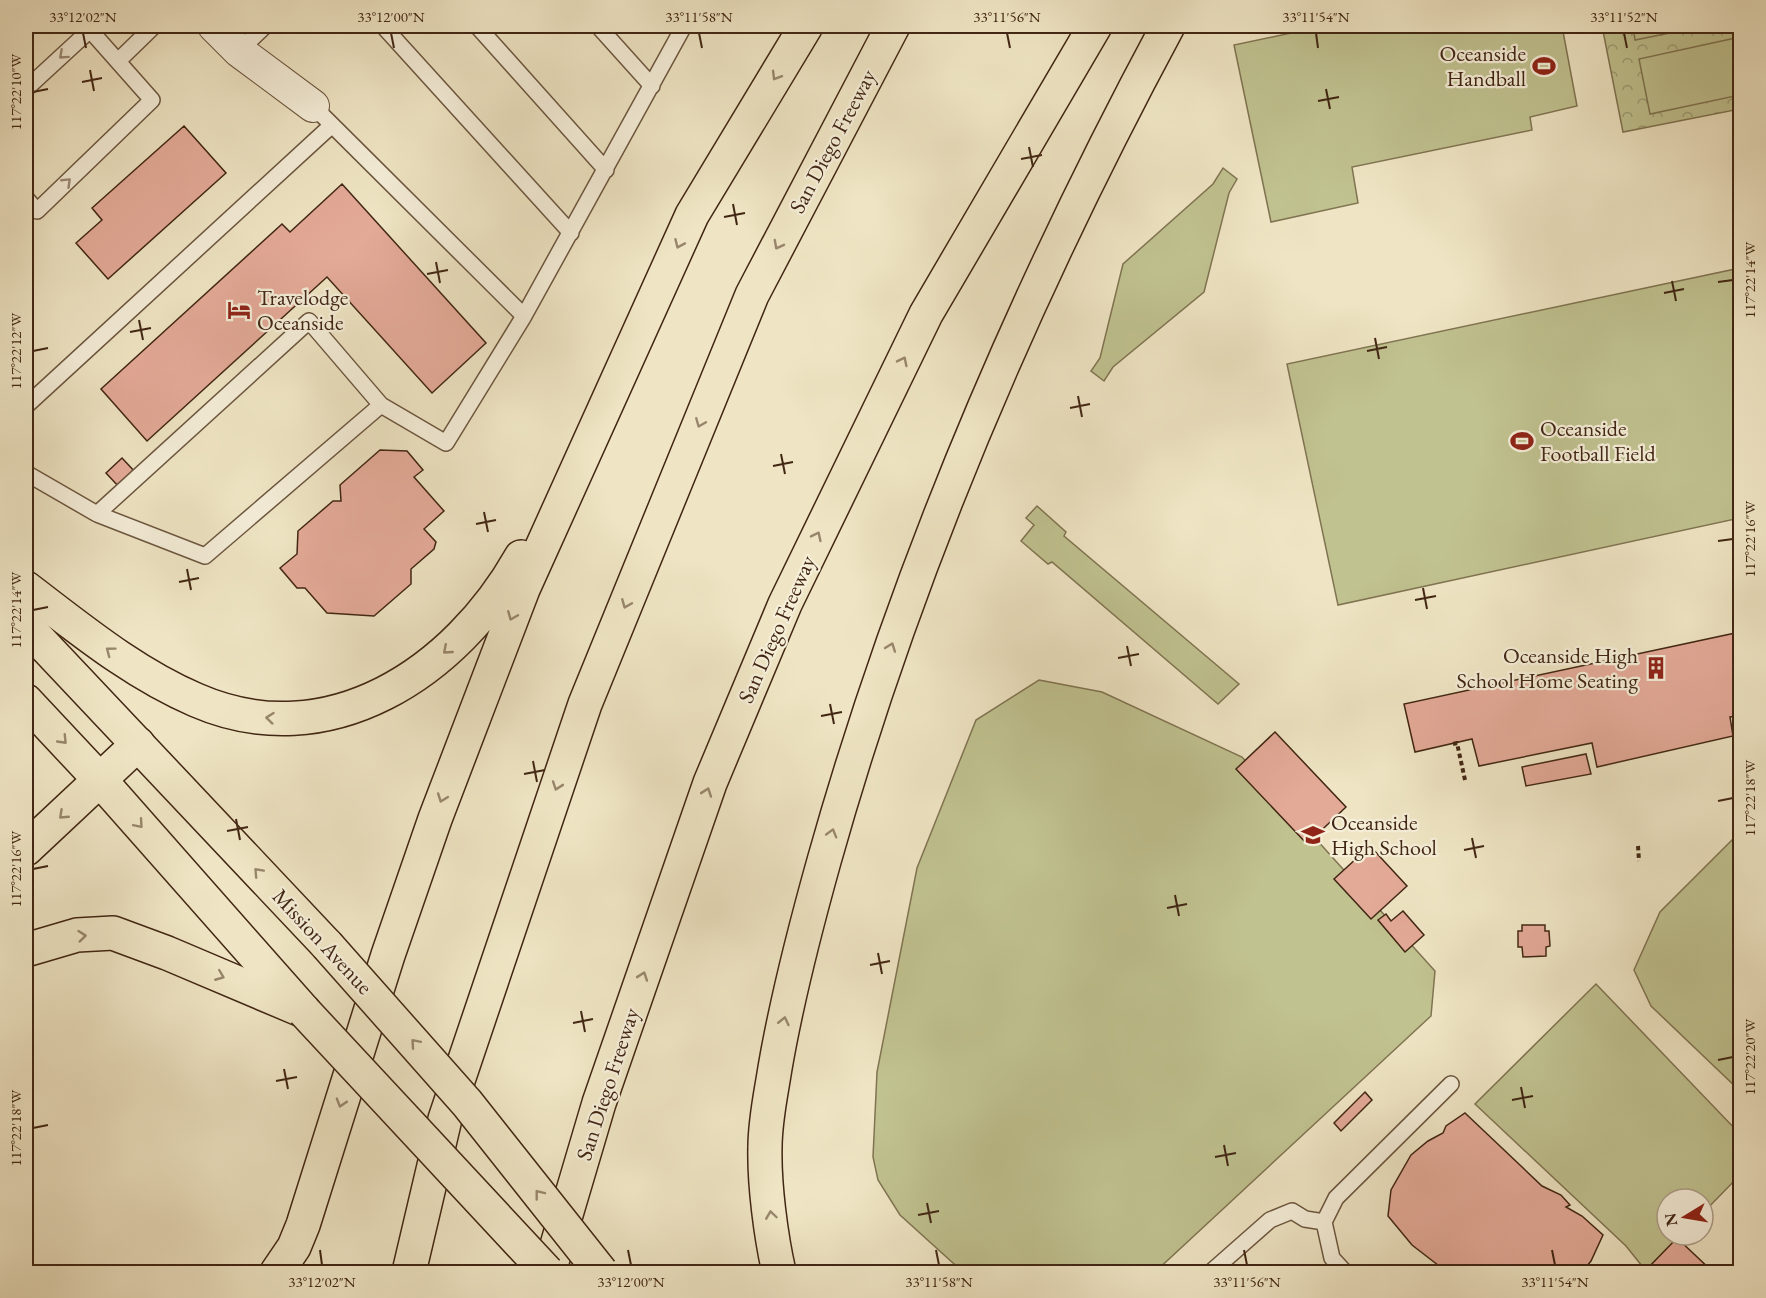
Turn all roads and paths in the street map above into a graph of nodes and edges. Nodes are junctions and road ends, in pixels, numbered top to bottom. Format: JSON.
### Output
{"nodes":[{"id":1,"x":154,"y":26,"type":"edge"},
{"id":2,"x":214,"y":26,"type":"edge"},
{"id":3,"x":265,"y":26,"type":"edge"},
{"id":4,"x":383,"y":26,"type":"edge"},
{"id":5,"x":477,"y":26,"type":"edge"},
{"id":6,"x":597,"y":26,"type":"edge"},
{"id":7,"x":684,"y":26,"type":"edge"},
{"id":8,"x":807,"y":26,"type":"edge"},
{"id":9,"x":893,"y":26,"type":"edge"},
{"id":10,"x":1095,"y":26,"type":"edge"},
{"id":11,"x":1168,"y":26,"type":"edge"},
{"id":12,"x":239,"y":51,"type":"junction"},
{"id":13,"x":118,"y":61,"type":"junction"},
{"id":14,"x":652,"y":86,"type":"junction"},
{"id":15,"x":26,"y":89,"type":"edge"},
{"id":16,"x":322,"y":115,"type":"junction"},
{"id":17,"x":606,"y":170,"type":"junction"},
{"id":18,"x":26,"y":198,"type":"edge"},
{"id":19,"x":571,"y":233,"type":"junction"},
{"id":20,"x":524,"y":316,"type":"junction"},
{"id":21,"x":381,"y":405,"type":"junction"},
{"id":22,"x":26,"y":406,"type":"edge"},
{"id":23,"x":605,"y":410,"type":"junction"},
{"id":24,"x":26,"y":473,"type":"edge"},
{"id":25,"x":98,"y":514,"type":"junction"},
{"id":26,"x":26,"y":588,"type":"edge"},
{"id":27,"x":26,"y":626,"type":"edge"},
{"id":28,"x":26,"y":701,"type":"edge"},
{"id":29,"x":138,"y":744,"type":"junction"},
{"id":30,"x":1453,"y":744,"type":"dead end"},
{"id":31,"x":100,"y":780,"type":"junction"},
{"id":32,"x":1466,"y":780,"type":"dead end"},
{"id":33,"x":1638,"y":846,"type":"dead end"},
{"id":34,"x":26,"y":849,"type":"edge"},
{"id":35,"x":1639,"y":861,"type":"dead end"},
{"id":36,"x":26,"y":950,"type":"edge"},
{"id":37,"x":304,"y":1011,"type":"junction"},
{"id":38,"x":1451,"y":1084,"type":"dead end"},
{"id":39,"x":1324,"y":1222,"type":"junction"},
{"id":40,"x":278,"y":1272,"type":"edge"},
{"id":41,"x":409,"y":1272,"type":"edge"},
{"id":42,"x":548,"y":1272,"type":"edge"},
{"id":43,"x":602,"y":1272,"type":"edge"},
{"id":44,"x":779,"y":1272,"type":"edge"},
{"id":45,"x":1211,"y":1272,"type":"edge"},
{"id":46,"x":1345,"y":1272,"type":"edge"}],
"edges":[{"from":1,"to":13,"type":"lane"},
{"from":2,"to":12,"type":"street"},
{"from":3,"to":12,"type":"lane"},
{"from":4,"to":19,"type":"lane"},
{"from":5,"to":17,"type":"lane"},
{"from":6,"to":14,"type":"lane"},
{"from":7,"to":14,"type":"lane"},
{"from":8,"to":23,"type":"main road","one_way":true},
{"from":9,"to":41,"type":"main road","name":"San Diego Freeway","one_way":true},
{"from":42,"to":10,"type":"main road","name":"San Diego Freeway","one_way":true},
{"from":44,"to":11,"type":"main road","one_way":true},
{"from":12,"to":16,"type":"street"},
{"from":13,"to":15,"type":"lane","one_way":true},
{"from":18,"to":13,"type":"lane","one_way":true},
{"from":14,"to":17,"type":"lane"},
{"from":16,"to":20,"type":"lane"},
{"from":16,"to":22,"type":"lane"},
{"from":17,"to":19,"type":"lane"},
{"from":19,"to":20,"type":"lane"},
{"from":20,"to":21,"type":"lane"},
{"from":21,"to":25,"type":"lane"},
{"from":21,"to":25,"type":"lane"},
{"from":23,"to":26,"type":"main road","one_way":true},
{"from":23,"to":40,"type":"main road","one_way":true},
{"from":24,"to":25,"type":"lane"},
{"from":27,"to":29,"type":"main road","name":"Mission Avenue"},
{"from":28,"to":31,"type":"main road","one_way":true},
{"from":29,"to":31,"type":"main road"},
{"from":43,"to":29,"type":"main road","name":"Mission Avenue","one_way":true,"bridge":true},
{"from":30,"to":32,"type":"path"},
{"from":31,"to":34,"type":"main road","one_way":true},
{"from":31,"to":37,"type":"main road","one_way":true},
{"from":33,"to":35,"type":"path"},
{"from":36,"to":37,"type":"main road","one_way":true},
{"from":37,"to":42,"type":"main road","bridge":true},
{"from":38,"to":39,"type":"lane"},
{"from":39,"to":45,"type":"lane"},
{"from":39,"to":46,"type":"lane"}]}
